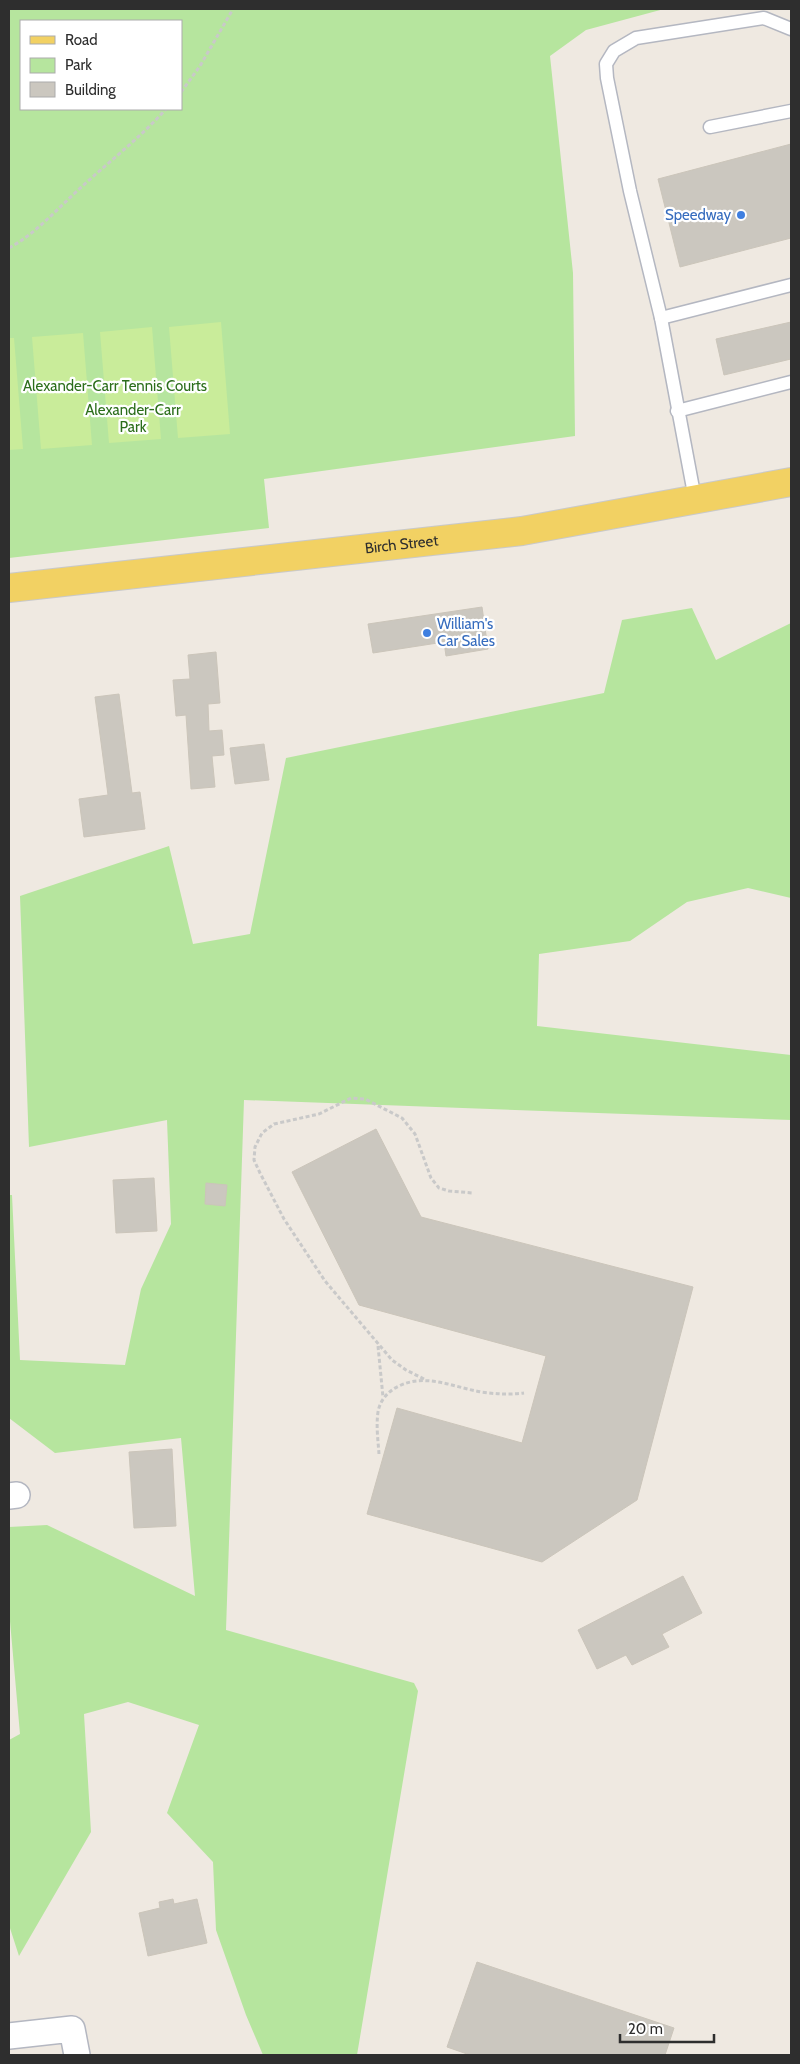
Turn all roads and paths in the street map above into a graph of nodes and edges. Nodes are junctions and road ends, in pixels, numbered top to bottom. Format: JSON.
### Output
{"nodes":[{"id":1,"x":233,"y":9,"type":"edge"},
{"id":2,"x":765,"y":14,"type":"edge"},
{"id":3,"x":791,"y":30,"type":"edge"},
{"id":4,"x":182,"y":91,"type":"edge"},
{"id":5,"x":165,"y":110,"type":"edge"},
{"id":6,"x":791,"y":112,"type":"edge"},
{"id":7,"x":710,"y":127,"type":"dead end"},
{"id":8,"x":9,"y":248,"type":"edge"},
{"id":9,"x":791,"y":285,"type":"edge"},
{"id":10,"x":661,"y":318,"type":"junction"},
{"id":11,"x":791,"y":382,"type":"edge"},
{"id":12,"x":677,"y":411,"type":"junction"},
{"id":13,"x":791,"y":482,"type":"edge"},
{"id":14,"x":695,"y":499,"type":"junction"},
{"id":15,"x":9,"y":588,"type":"edge"},
{"id":16,"x":473,"y":1193,"type":"dead end"},
{"id":17,"x":377,"y":1344,"type":"junction"},
{"id":18,"x":424,"y":1380,"type":"junction"},
{"id":19,"x":524,"y":1393,"type":"dead end"},
{"id":20,"x":383,"y":1398,"type":"junction"},
{"id":21,"x":380,"y":1454,"type":"dead end"},
{"id":22,"x":9,"y":2036,"type":"edge"},
{"id":23,"x":77,"y":2055,"type":"edge"}],
"edges":[{"from":1,"to":4,"type":"path"},
{"from":2,"to":3,"type":"lane"},
{"from":2,"to":10,"type":"lane"},
{"from":5,"to":8,"type":"path"},
{"from":6,"to":7,"type":"lane"},
{"from":9,"to":10,"type":"lane"},
{"from":10,"to":12,"type":"lane"},
{"from":11,"to":12,"type":"lane"},
{"from":12,"to":14,"type":"lane"},
{"from":13,"to":14,"type":"main road","name":"Birch Street"},
{"from":14,"to":15,"type":"main road","name":"Birch Street"},
{"from":16,"to":17,"type":"path"},
{"from":17,"to":18,"type":"path"},
{"from":17,"to":20,"type":"path"},
{"from":18,"to":19,"type":"path"},
{"from":18,"to":20,"type":"path"},
{"from":20,"to":21,"type":"path"},
{"from":22,"to":23,"type":"street"}]}
